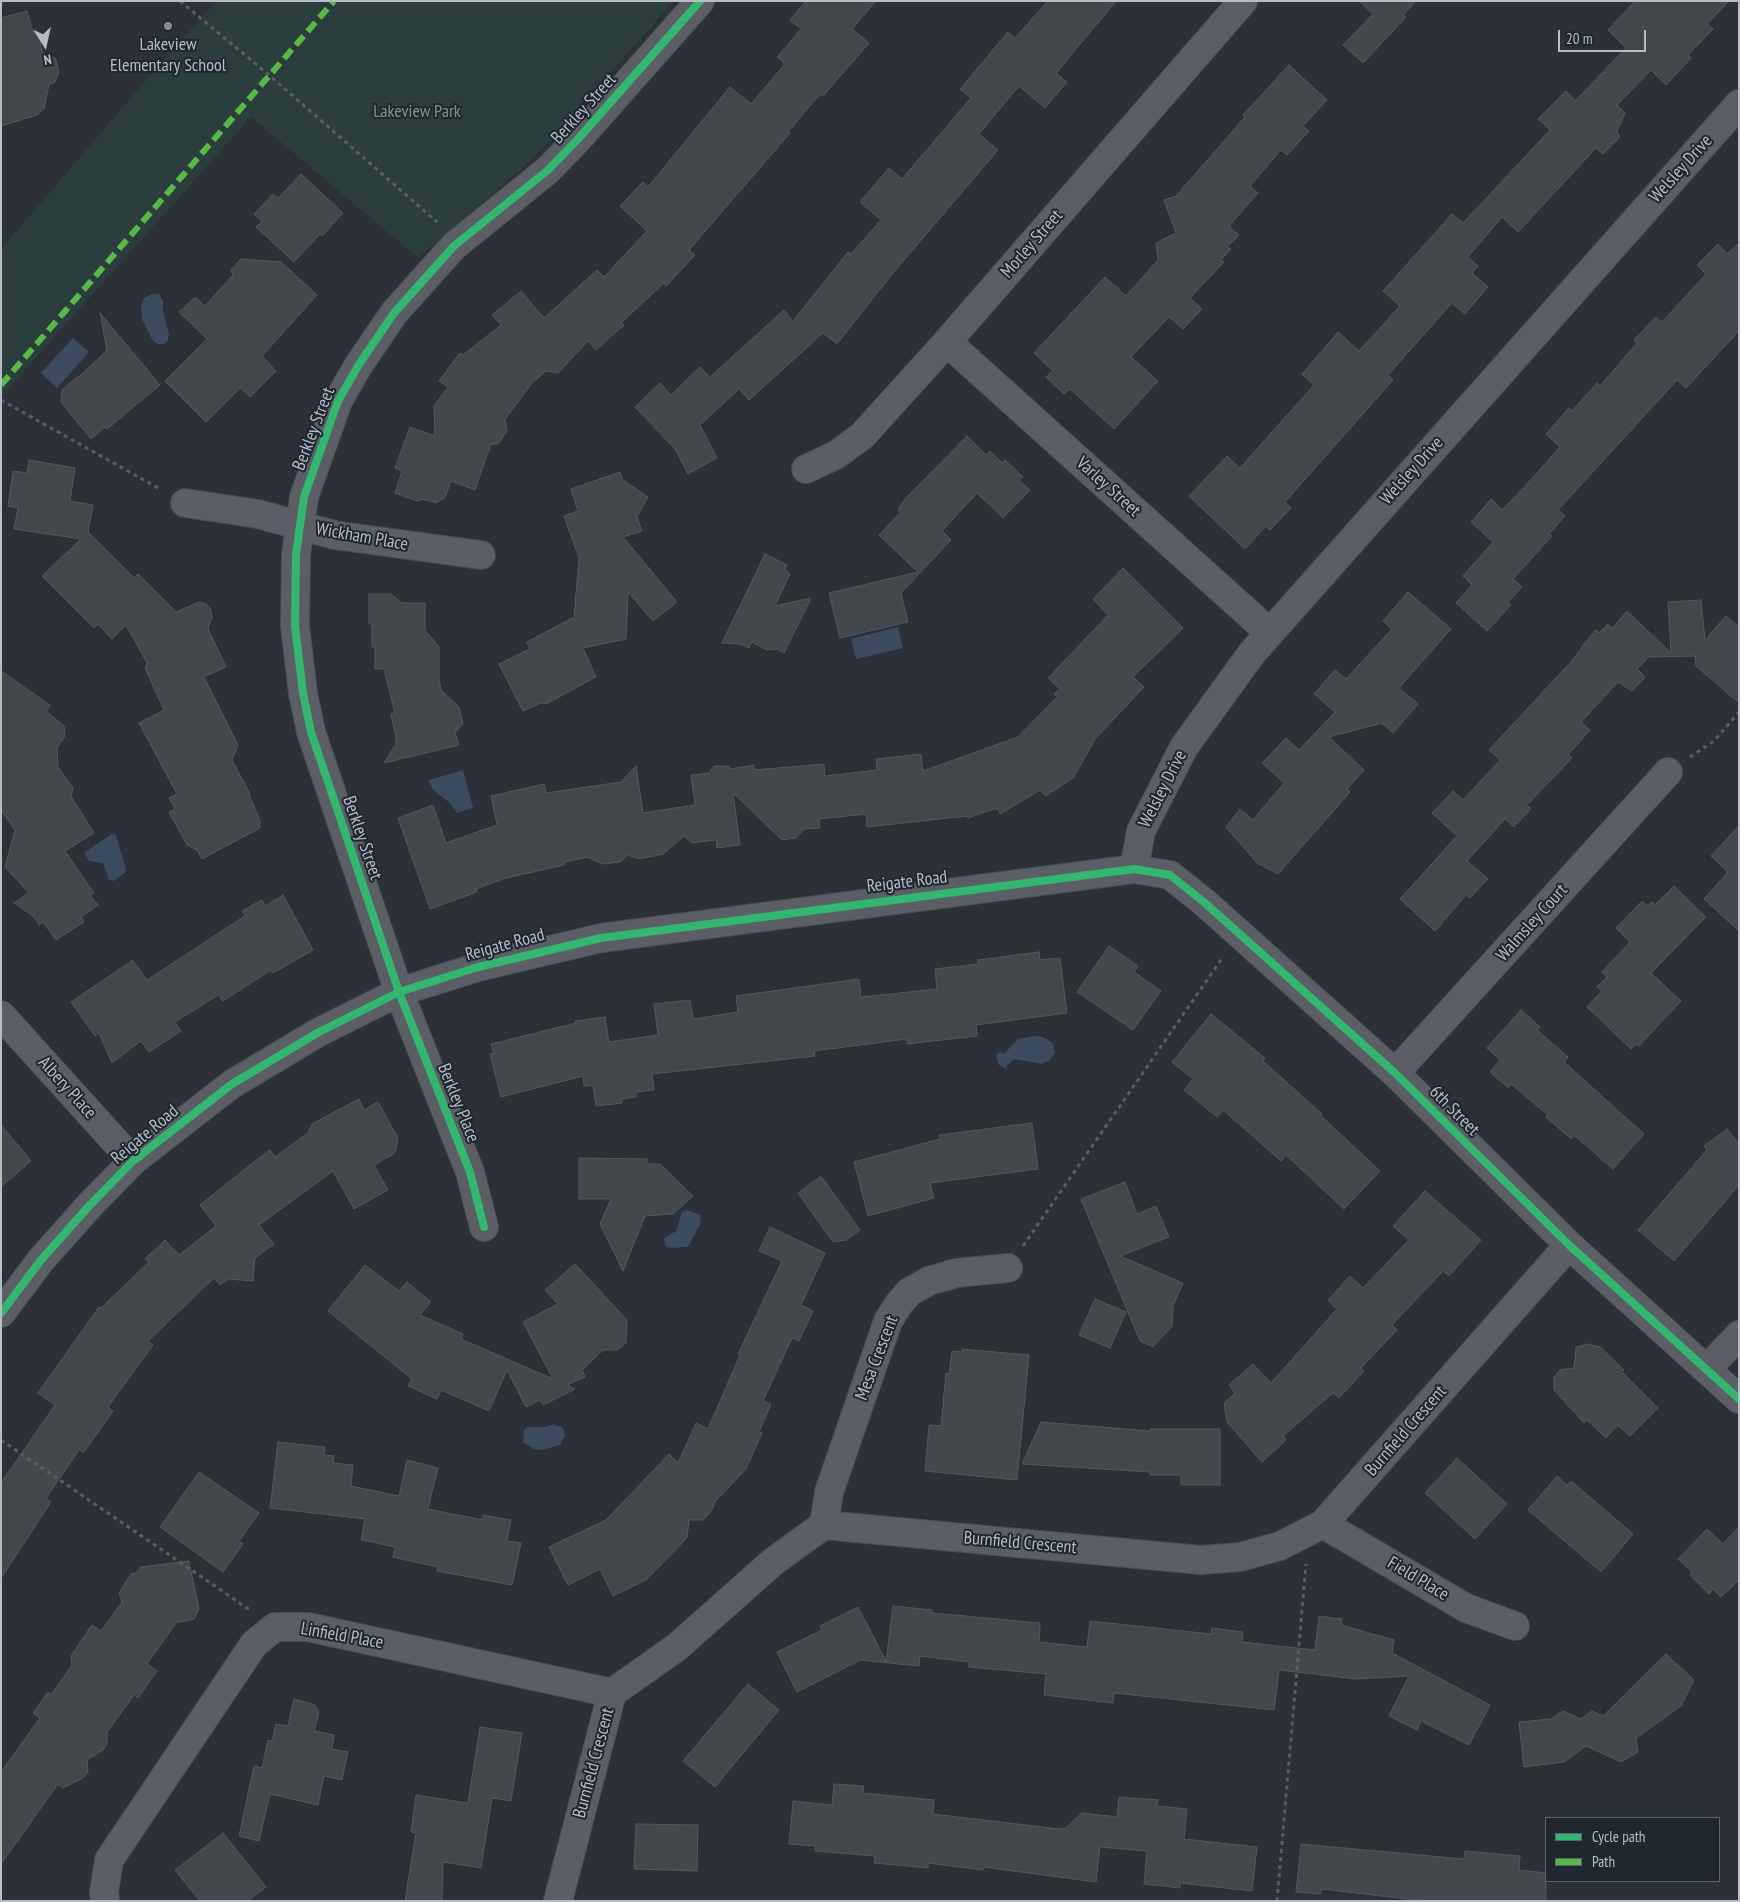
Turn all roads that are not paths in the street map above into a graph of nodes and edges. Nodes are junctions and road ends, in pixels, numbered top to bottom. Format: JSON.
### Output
{"nodes":[{"id":1,"x":700,"y":1,"type":"edge"},
{"id":2,"x":1243,"y":1,"type":"edge"},
{"id":3,"x":1739,"y":104,"type":"edge"},
{"id":4,"x":947,"y":342,"type":"junction"},
{"id":5,"x":806,"y":469,"type":"dead end"},
{"id":6,"x":185,"y":503,"type":"road end"},
{"id":7,"x":300,"y":526,"type":"junction"},
{"id":8,"x":481,"y":555,"type":"dead end"},
{"id":9,"x":1269,"y":632,"type":"junction"},
{"id":10,"x":1668,"y":772,"type":"road end"},
{"id":11,"x":1134,"y":869,"type":"junction"},
{"id":12,"x":399,"y":992,"type":"junction"},
{"id":13,"x":1,"y":1015,"type":"edge"},
{"id":14,"x":1395,"y":1074,"type":"junction"},
{"id":15,"x":133,"y":1162,"type":"junction"},
{"id":16,"x":484,"y":1227,"type":"dead end"},
{"id":17,"x":1569,"y":1245,"type":"junction"},
{"id":18,"x":1008,"y":1268,"type":"road end"},
{"id":19,"x":1,"y":1313,"type":"edge"},
{"id":20,"x":1739,"y":1335,"type":"edge"},
{"id":21,"x":1707,"y":1369,"type":"junction"},
{"id":22,"x":1739,"y":1399,"type":"edge"},
{"id":23,"x":1323,"y":1524,"type":"junction"},
{"id":24,"x":824,"y":1525,"type":"junction"},
{"id":25,"x":1515,"y":1626,"type":"dead end"},
{"id":26,"x":612,"y":1693,"type":"junction"},
{"id":27,"x":105,"y":1901,"type":"edge"},
{"id":28,"x":558,"y":1901,"type":"edge"}],
"edges":[{"from":1,"to":7,"type":"street","name":"Berkley Street"},
{"from":2,"to":4,"type":"street","name":"Morley Street"},
{"from":3,"to":9,"type":"street","name":"Welsley Drive"},
{"from":4,"to":5,"type":"street","name":"Morley Street"},
{"from":4,"to":9,"type":"street","name":"Varley Street"},
{"from":6,"to":7,"type":"street","name":"Wickham Place"},
{"from":7,"to":8,"type":"street","name":"Wickham Place"},
{"from":7,"to":12,"type":"street","name":"Berkley Street"},
{"from":9,"to":11,"type":"street","name":"Welsley Drive"},
{"from":10,"to":14,"type":"street","name":"Walmsley Court"},
{"from":11,"to":12,"type":"street","name":"Reigate Road"},
{"from":11,"to":14,"type":"street","name":"6th Street"},
{"from":12,"to":15,"type":"street","name":"Reigate Road"},
{"from":12,"to":16,"type":"street","name":"Berkley Place"},
{"from":13,"to":15,"type":"street","name":"Albery Place"},
{"from":14,"to":17,"type":"street","name":"6th Street"},
{"from":15,"to":19,"type":"street","name":"Reigate Road"},
{"from":17,"to":21,"type":"street","name":"6th Street"},
{"from":17,"to":23,"type":"street","name":"Burnfield Crescent"},
{"from":18,"to":24,"type":"street","name":"Mesa Crescent"},
{"from":20,"to":21,"type":"street"},
{"from":21,"to":22,"type":"street","name":"6th Street"},
{"from":23,"to":24,"type":"street","name":"Burnfield Crescent"},
{"from":23,"to":25,"type":"street","name":"Field Place"},
{"from":24,"to":26,"type":"street","name":"Burnfield Crescent"},
{"from":26,"to":27,"type":"street","name":"Linfield Place"},
{"from":26,"to":28,"type":"street","name":"Burnfield Crescent"}]}
